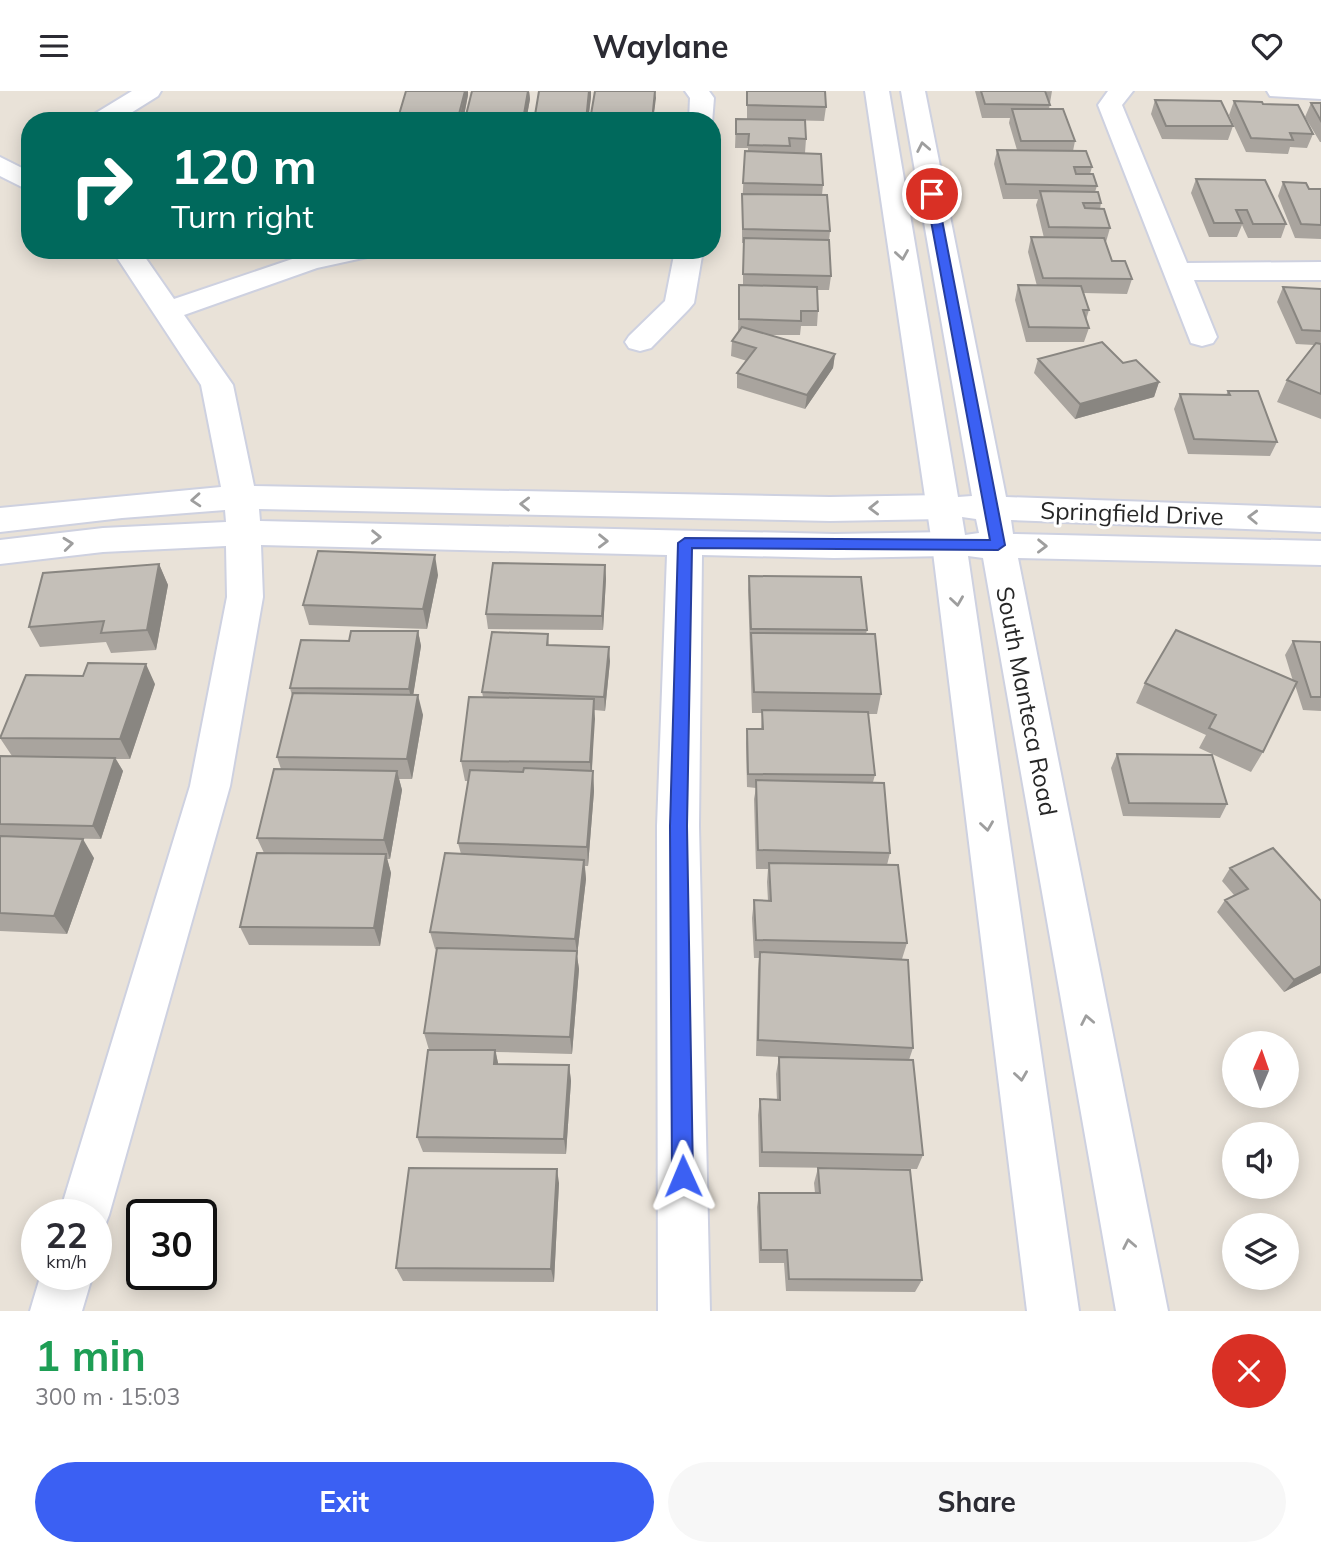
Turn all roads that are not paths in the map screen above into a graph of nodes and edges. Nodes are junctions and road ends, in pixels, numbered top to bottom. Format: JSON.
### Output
{"nodes":[{"id":1,"x":149,"y":91,"type":"edge"},
{"id":2,"x":697,"y":91,"type":"edge"},
{"id":3,"x":877,"y":91,"type":"edge"},
{"id":4,"x":913,"y":91,"type":"edge"},
{"id":5,"x":1120,"y":91,"type":"edge"},
{"id":6,"x":1279,"y":91,"type":"edge"},
{"id":7,"x":1321,"y":92,"type":"edge"},
{"id":8,"x":115,"y":112,"type":"edge"},
{"id":9,"x":701,"y":112,"type":"edge"},
{"id":10,"x":132,"y":259,"type":"edge"},
{"id":11,"x":319,"y":259,"type":"edge"},
{"id":12,"x":687,"y":259,"type":"edge"},
{"id":13,"x":1321,"y":271,"type":"edge"},
{"id":14,"x":1178,"y":272,"type":"junction"},
{"id":15,"x":167,"y":311,"type":"junction"},
{"id":16,"x":1202,"y":337,"type":"dead end"},
{"id":17,"x":640,"y":342,"type":"dead end"},
{"id":18,"x":943,"y":507,"type":"junction"},
{"id":19,"x":991,"y":507,"type":"junction"},
{"id":20,"x":242,"y":515,"type":"junction"},
{"id":21,"x":0,"y":520,"type":"edge"},
{"id":22,"x":1321,"y":520,"type":"edge"},
{"id":23,"x":685,"y":543,"type":"junction"},
{"id":24,"x":949,"y":544,"type":"junction"},
{"id":25,"x":998,"y":545,"type":"junction"},
{"id":26,"x":0,"y":552,"type":"edge"},
{"id":27,"x":1321,"y":553,"type":"edge"},
{"id":28,"x":89,"y":1199,"type":"edge"},
{"id":29,"x":62,"y":1290,"type":"edge"},
{"id":30,"x":56,"y":1311,"type":"edge"},
{"id":31,"x":684,"y":1311,"type":"edge"},
{"id":32,"x":1053,"y":1311,"type":"edge"},
{"id":33,"x":1142,"y":1311,"type":"edge"}],
"edges":[{"from":1,"to":8,"type":"street"},
{"from":2,"to":9,"type":"street"},
{"from":3,"to":18,"type":"street","name":"South Manteca Road","one_way":true},
{"from":19,"to":4,"type":"street","name":"South Manteca Road","one_way":true},
{"from":5,"to":14,"type":"street"},
{"from":6,"to":7,"type":"street"},
{"from":10,"to":15,"type":"street"},
{"from":11,"to":15,"type":"street"},
{"from":12,"to":17,"type":"street"},
{"from":13,"to":14,"type":"street"},
{"from":14,"to":16,"type":"street"},
{"from":15,"to":20,"type":"street"},
{"from":18,"to":19,"type":"street","name":"Springfield Drive"},
{"from":18,"to":20,"type":"street","name":"Springfield Drive","one_way":true},
{"from":18,"to":24,"type":"street","name":"South Manteca Road"},
{"from":22,"to":19,"type":"street","name":"Springfield Drive","one_way":true},
{"from":19,"to":25,"type":"street","name":"South Manteca Road"},
{"from":20,"to":21,"type":"street","one_way":true},
{"from":20,"to":23,"type":"street","name":"Springfield Drive","one_way":true},
{"from":26,"to":20,"type":"street","one_way":true},
{"from":20,"to":28,"type":"street"},
{"from":23,"to":24,"type":"street","name":"Springfield Drive"},
{"from":23,"to":31,"type":"street"},
{"from":24,"to":25,"type":"street","name":"Springfield Drive"},
{"from":24,"to":32,"type":"street","name":"South Manteca Road","one_way":true},
{"from":25,"to":27,"type":"street","name":"Springfield Drive","one_way":true},
{"from":33,"to":25,"type":"street","name":"South Manteca Road","one_way":true},
{"from":29,"to":30,"type":"street"}]}
